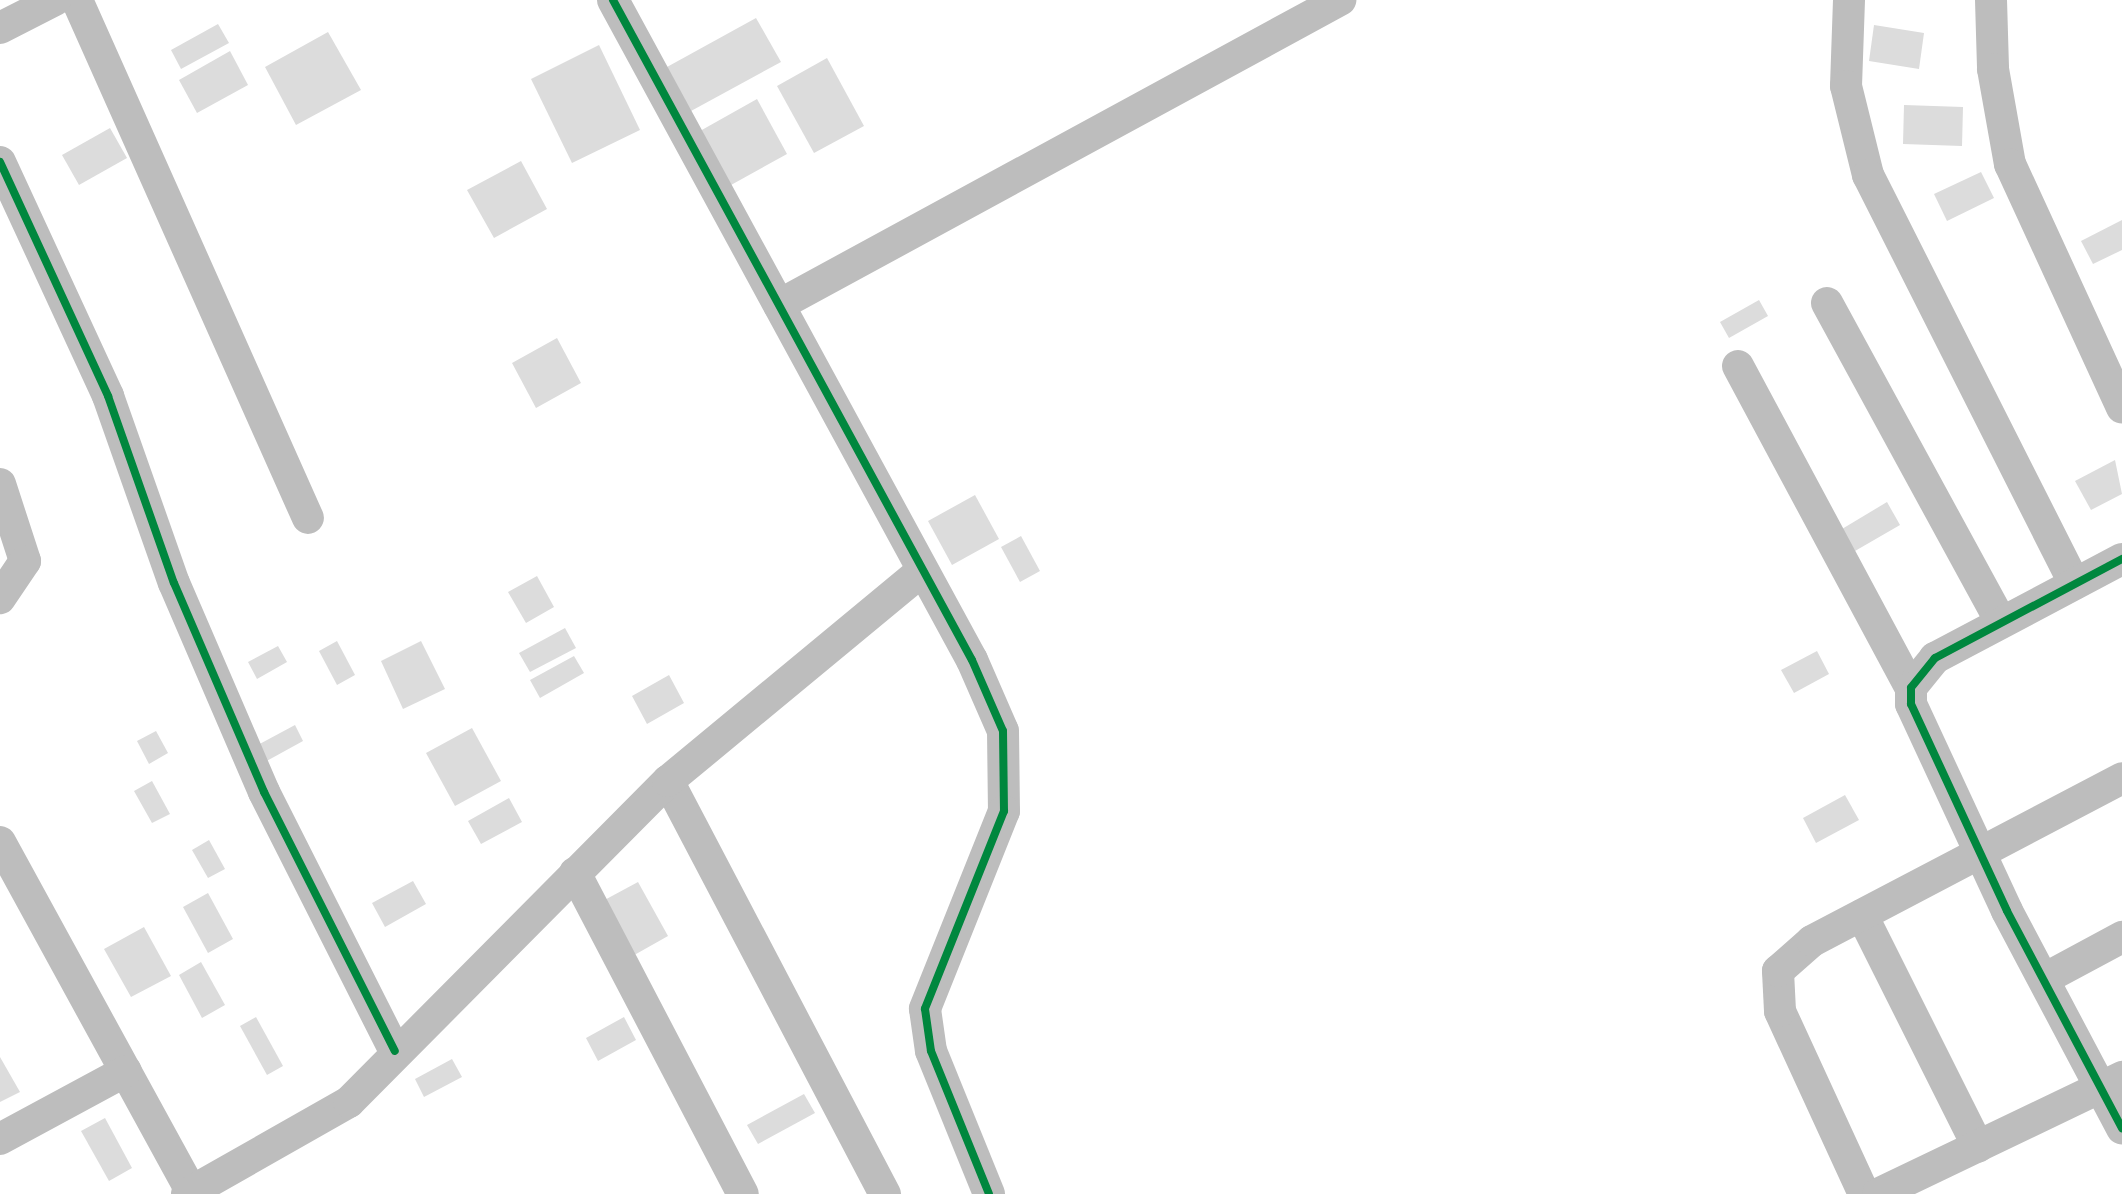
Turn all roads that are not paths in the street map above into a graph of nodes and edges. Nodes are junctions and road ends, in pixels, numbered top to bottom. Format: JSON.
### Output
{"nodes":[{"id":1,"x":55,"y":0,"type":"edge"},
{"id":2,"x":77,"y":0,"type":"edge"},
{"id":3,"x":613,"y":0,"type":"edge"},
{"id":4,"x":1340,"y":0,"type":"edge"},
{"id":5,"x":1849,"y":0,"type":"edge"},
{"id":6,"x":1991,"y":0,"type":"edge"},
{"id":7,"x":0,"y":28,"type":"edge"},
{"id":8,"x":0,"y":162,"type":"edge"},
{"id":9,"x":1827,"y":303,"type":"dead end"},
{"id":10,"x":779,"y":305,"type":"junction"},
{"id":11,"x":1738,"y":366,"type":"dead end"},
{"id":12,"x":2122,"y":408,"type":"edge"},
{"id":13,"x":0,"y":484,"type":"edge"},
{"id":14,"x":308,"y":518,"type":"dead end"},
{"id":15,"x":2122,"y":559,"type":"edge"},
{"id":16,"x":921,"y":572,"type":"junction"},
{"id":17,"x":2075,"y":584,"type":"junction"},
{"id":18,"x":0,"y":598,"type":"edge"},
{"id":19,"x":2001,"y":622,"type":"junction"},
{"id":20,"x":1911,"y":688,"type":"junction"},
{"id":21,"x":2122,"y":778,"type":"edge"},
{"id":22,"x":668,"y":781,"type":"junction"},
{"id":23,"x":0,"y":842,"type":"edge"},
{"id":24,"x":1980,"y":855,"type":"junction"},
{"id":25,"x":575,"y":873,"type":"junction"},
{"id":26,"x":1862,"y":915,"type":"junction"},
{"id":27,"x":2122,"y":937,"type":"edge"},
{"id":28,"x":2044,"y":979,"type":"junction"},
{"id":29,"x":395,"y":1051,"type":"junction"},
{"id":30,"x":126,"y":1071,"type":"junction"},
{"id":31,"x":2112,"y":1083,"type":"edge"},
{"id":32,"x":2122,"y":1128,"type":"edge"},
{"id":33,"x":0,"y":1139,"type":"edge"},
{"id":34,"x":1978,"y":1147,"type":"junction"},
{"id":35,"x":190,"y":1193,"type":"edge"},
{"id":36,"x":743,"y":1194,"type":"edge"},
{"id":37,"x":885,"y":1194,"type":"edge"},
{"id":38,"x":989,"y":1194,"type":"edge"},
{"id":39,"x":1864,"y":1194,"type":"edge"},
{"id":40,"x":1878,"y":1194,"type":"edge"}],
"edges":[{"from":1,"to":7,"type":"street"},
{"from":2,"to":14,"type":"street"},
{"from":3,"to":10,"type":"street"},
{"from":4,"to":10,"type":"street"},
{"from":5,"to":17,"type":"street"},
{"from":6,"to":12,"type":"street"},
{"from":8,"to":29,"type":"street"},
{"from":9,"to":19,"type":"street"},
{"from":10,"to":16,"type":"street"},
{"from":11,"to":20,"type":"street"},
{"from":13,"to":18,"type":"street"},
{"from":15,"to":17,"type":"street"},
{"from":16,"to":22,"type":"street"},
{"from":16,"to":38,"type":"street"},
{"from":17,"to":19,"type":"street"},
{"from":19,"to":20,"type":"street"},
{"from":20,"to":24,"type":"street"},
{"from":21,"to":24,"type":"street"},
{"from":22,"to":25,"type":"street"},
{"from":22,"to":37,"type":"street"},
{"from":23,"to":30,"type":"street"},
{"from":24,"to":26,"type":"street"},
{"from":24,"to":28,"type":"street"},
{"from":25,"to":29,"type":"street"},
{"from":25,"to":36,"type":"street"},
{"from":26,"to":34,"type":"street"},
{"from":26,"to":39,"type":"street"},
{"from":27,"to":28,"type":"street"},
{"from":28,"to":31,"type":"street"},
{"from":29,"to":35,"type":"street"},
{"from":30,"to":33,"type":"street"},
{"from":30,"to":35,"type":"street"},
{"from":31,"to":32,"type":"street"},
{"from":31,"to":34,"type":"street"},
{"from":34,"to":40,"type":"street"}]}
